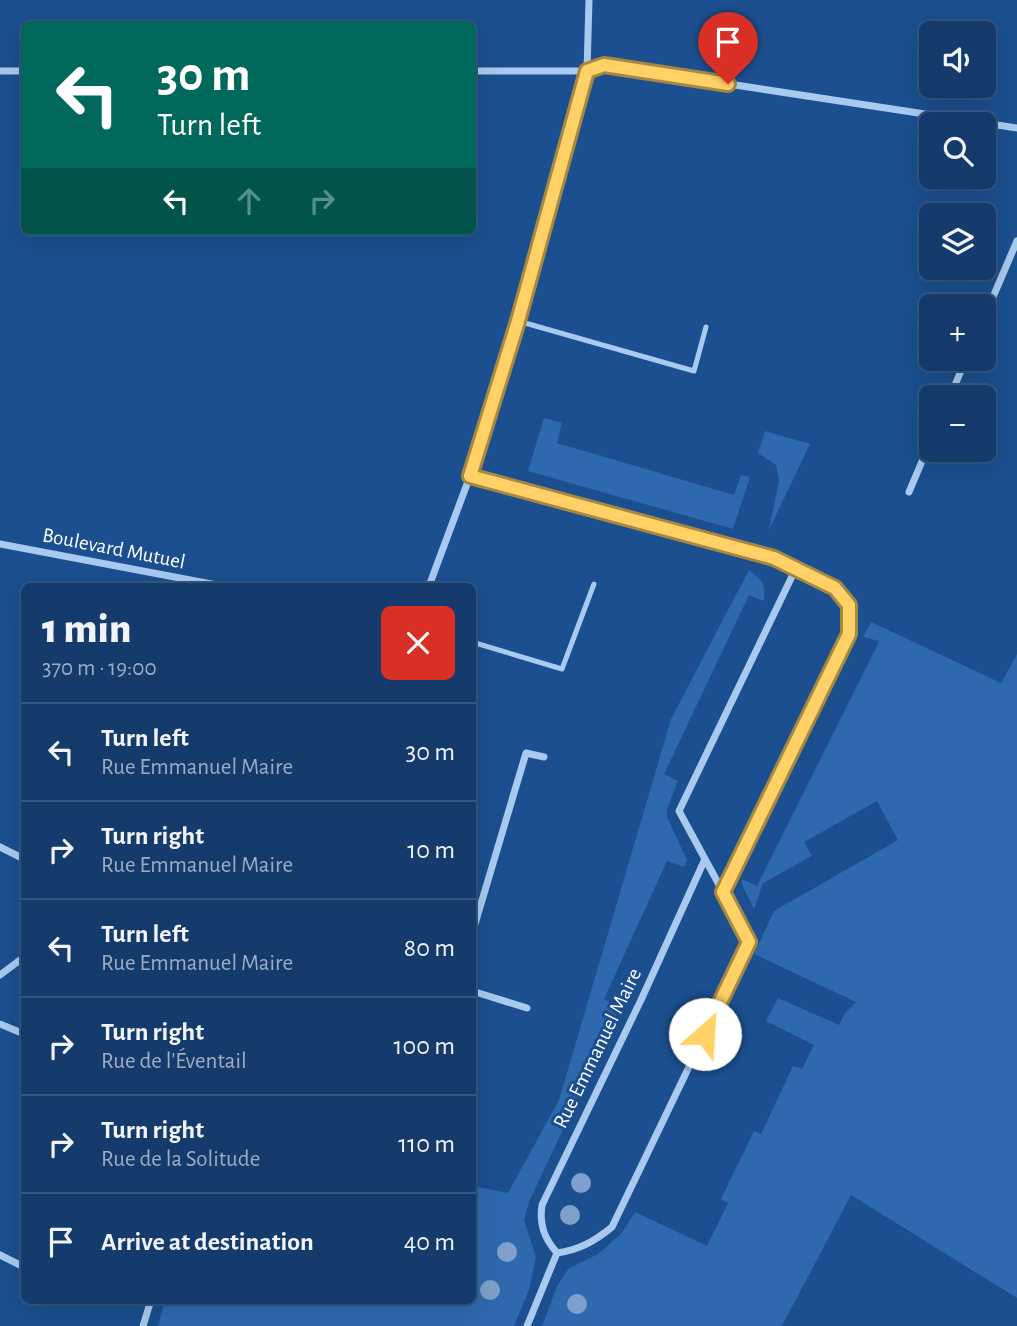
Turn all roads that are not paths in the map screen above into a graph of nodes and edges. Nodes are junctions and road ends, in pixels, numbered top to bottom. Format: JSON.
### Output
{"nodes":[{"id":1,"x":589,"y":0,"type":"edge"},
{"id":2,"x":0,"y":71,"type":"edge"},
{"id":3,"x":21,"y":71,"type":"edge"},
{"id":4,"x":476,"y":71,"type":"edge"},
{"id":5,"x":587,"y":71,"type":"junction"},
{"id":6,"x":1017,"y":128,"type":"edge"},
{"id":7,"x":1017,"y":241,"type":"edge"},
{"id":8,"x":994,"y":294,"type":"edge"},
{"id":9,"x":518,"y":321,"type":"junction"},
{"id":10,"x":706,"y":327,"type":"dead end"},
{"id":11,"x":922,"y":462,"type":"edge"},
{"id":12,"x":470,"y":476,"type":"junction"},
{"id":13,"x":909,"y":492,"type":"dead end"},
{"id":14,"x":0,"y":544,"type":"edge"},
{"id":15,"x":796,"y":568,"type":"junction"},
{"id":16,"x":206,"y":583,"type":"edge"},
{"id":17,"x":430,"y":583,"type":"edge"},
{"id":18,"x":594,"y":584,"type":"dead end"},
{"id":19,"x":476,"y":643,"type":"edge"},
{"id":20,"x":544,"y":757,"type":"dead end"},
{"id":21,"x":0,"y":847,"type":"edge"},
{"id":22,"x":21,"y":858,"type":"edge"},
{"id":23,"x":705,"y":859,"type":"junction"},
{"id":24,"x":723,"y":892,"type":"junction"},
{"id":25,"x":476,"y":920,"type":"edge"},
{"id":26,"x":21,"y":959,"type":"edge"},
{"id":27,"x":0,"y":975,"type":"edge"},
{"id":28,"x":476,"y":992,"type":"edge"},
{"id":29,"x":527,"y":1008,"type":"dead end"},
{"id":30,"x":0,"y":1024,"type":"edge"},
{"id":31,"x":21,"y":1033,"type":"edge"},
{"id":32,"x":557,"y":1253,"type":"junction"},
{"id":33,"x":0,"y":1255,"type":"edge"},
{"id":34,"x":21,"y":1266,"type":"edge"},
{"id":35,"x":150,"y":1304,"type":"edge"},
{"id":36,"x":143,"y":1326,"type":"edge"},
{"id":37,"x":527,"y":1326,"type":"edge"}],
"edges":[{"from":1,"to":5,"type":"street"},
{"from":2,"to":3,"type":"street"},
{"from":4,"to":5,"type":"street"},
{"from":5,"to":6,"type":"street"},
{"from":5,"to":9,"type":"street"},
{"from":7,"to":8,"type":"street"},
{"from":9,"to":10,"type":"lane"},
{"from":9,"to":12,"type":"street"},
{"from":11,"to":13,"type":"street"},
{"from":12,"to":15,"type":"street"},
{"from":12,"to":17,"type":"street"},
{"from":14,"to":16,"type":"street","name":"Boulevard Mutuel"},
{"from":15,"to":23,"type":"street"},
{"from":15,"to":24,"type":"street"},
{"from":18,"to":19,"type":"lane"},
{"from":20,"to":25,"type":"street"},
{"from":21,"to":22,"type":"street"},
{"from":23,"to":24,"type":"street"},
{"from":23,"to":32,"type":"street","name":"Rue Emmanuel Maire"},
{"from":24,"to":32,"type":"street"},
{"from":26,"to":27,"type":"street"},
{"from":28,"to":29,"type":"street"},
{"from":30,"to":31,"type":"street"},
{"from":32,"to":37,"type":"street"},
{"from":33,"to":34,"type":"street"},
{"from":35,"to":36,"type":"street"}]}
